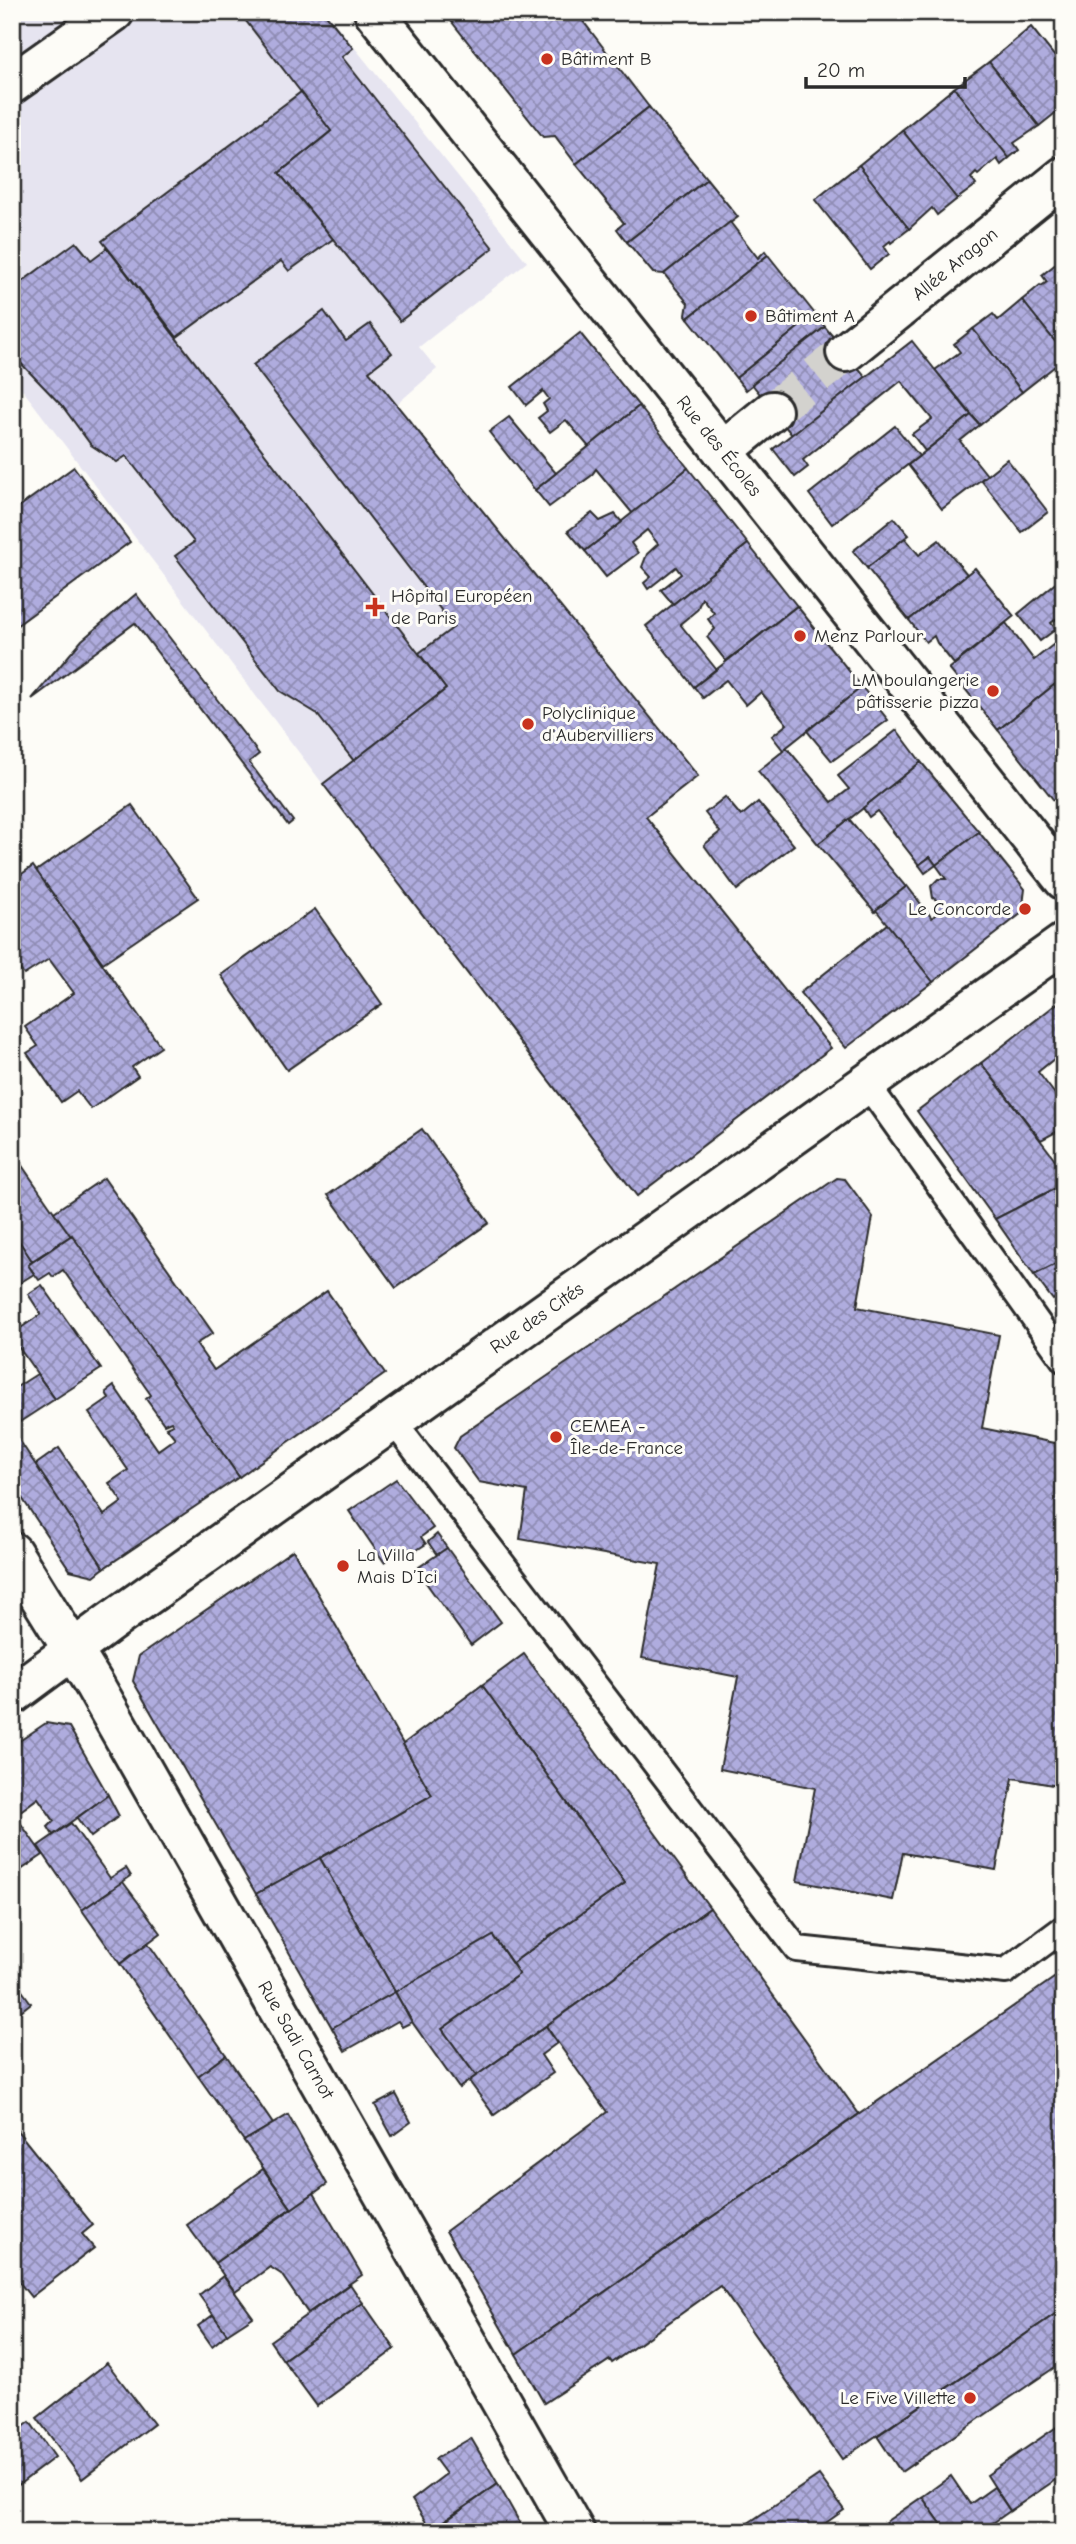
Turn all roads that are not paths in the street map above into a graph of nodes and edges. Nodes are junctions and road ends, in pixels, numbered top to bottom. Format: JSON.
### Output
{"nodes":[{"id":1,"x":114,"y":12,"type":"edge"},
{"id":2,"x":374,"y":12,"type":"edge"},
{"id":3,"x":12,"y":84,"type":"edge"},
{"id":4,"x":1064,"y":176,"type":"edge"},
{"id":5,"x":846,"y":352,"type":"tunnel mouth"},
{"id":6,"x":772,"y":411,"type":"tunnel mouth"},
{"id":7,"x":723,"y":450,"type":"junction"},
{"id":8,"x":1064,"y":880,"type":"edge"},
{"id":9,"x":1064,"y":943,"type":"edge"},
{"id":10,"x":867,"y":1084,"type":"junction"},
{"id":11,"x":1064,"y":1360,"type":"edge"},
{"id":12,"x":393,"y":1421,"type":"junction"},
{"id":13,"x":12,"y":1552,"type":"edge"},
{"id":14,"x":74,"y":1648,"type":"junction"},
{"id":15,"x":12,"y":1695,"type":"edge"},
{"id":16,"x":1064,"y":1928,"type":"edge"},
{"id":17,"x":575,"y":2532,"type":"edge"}],
"edges":[{"from":1,"to":3,"type":"street"},
{"from":2,"to":7,"type":"street","name":"Rue des Écoles"},
{"from":4,"to":5,"type":"street","name":"Allée Aragon"},
{"from":6,"to":7,"type":"street"},
{"from":7,"to":8,"type":"street","name":"Rue des Écoles"},
{"from":9,"to":10,"type":"street","name":"Rue des Cités"},
{"from":10,"to":11,"type":"lane"},
{"from":10,"to":12,"type":"street","name":"Rue des Cités"},
{"from":12,"to":14,"type":"street","name":"Rue des Cités"},
{"from":12,"to":16,"type":"lane"},
{"from":13,"to":14,"type":"street","name":"Rue Sadi Carnot"},
{"from":14,"to":15,"type":"street","name":"Rue des Cités"},
{"from":14,"to":17,"type":"street","name":"Rue Sadi Carnot"}]}
